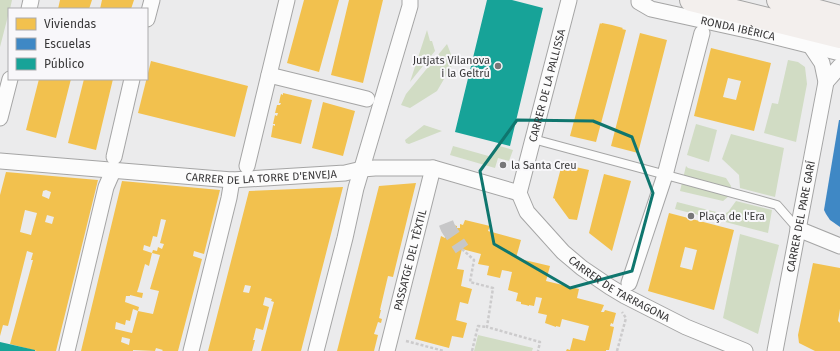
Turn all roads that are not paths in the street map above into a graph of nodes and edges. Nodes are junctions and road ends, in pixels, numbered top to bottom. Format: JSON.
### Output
{"nodes":[{"id":1,"x":152,"y":0,"type":"edge"},
{"id":2,"x":287,"y":0,"type":"edge"},
{"id":3,"x":569,"y":0,"type":"edge"},
{"id":4,"x":639,"y":0,"type":"edge"},
{"id":5,"x":691,"y":0,"type":"edge"},
{"id":6,"x":778,"y":0,"type":"edge"},
{"id":7,"x":412,"y":2,"type":"edge"},
{"id":8,"x":148,"y":15,"type":"edge"},
{"id":9,"x":840,"y":17,"type":"edge"},
{"id":10,"x":702,"y":33,"type":"dead end"},
{"id":11,"x":840,"y":36,"type":"edge"},
{"id":12,"x":810,"y":46,"type":"junction"},
{"id":13,"x":840,"y":53,"type":"edge"},
{"id":14,"x":840,"y":66,"type":"edge"},
{"id":15,"x":269,"y":75,"type":"junction"},
{"id":16,"x":10,"y":80,"type":"edge"},
{"id":17,"x":132,"y":80,"type":"edge"},
{"id":18,"x":826,"y":82,"type":"junction"},
{"id":19,"x":367,"y":99,"type":"dead end"},
{"id":20,"x":0,"y":118,"type":"edge"},
{"id":21,"x":534,"y":139,"type":"junction"},
{"id":22,"x":0,"y":161,"type":"edge"},
{"id":23,"x":113,"y":164,"type":"junction"},
{"id":24,"x":247,"y":166,"type":"dead end"},
{"id":25,"x":433,"y":168,"type":"junction"},
{"id":26,"x":362,"y":169,"type":"junction"},
{"id":27,"x":665,"y":174,"type":"junction"},
{"id":28,"x":232,"y":180,"type":"junction"},
{"id":29,"x":519,"y":193,"type":"junction"},
{"id":30,"x":798,"y":229,"type":"junction"},
{"id":31,"x":840,"y":246,"type":"edge"},
{"id":32,"x":629,"y":283,"type":"dead end"},
{"id":33,"x":67,"y":351,"type":"edge"},
{"id":34,"x":191,"y":351,"type":"edge"},
{"id":35,"x":316,"y":351,"type":"edge"},
{"id":36,"x":387,"y":351,"type":"edge"},
{"id":37,"x":745,"y":351,"type":"edge"},
{"id":38,"x":775,"y":351,"type":"edge"}],
"edges":[{"from":1,"to":8,"type":"street"},
{"from":2,"to":15,"type":"street"},
{"from":3,"to":21,"type":"street","name":"CARRER DE LA PALLISSA"},
{"from":4,"to":12,"type":"street","name":"RONDA IBÈRICA"},
{"from":5,"to":11,"type":"street","name":"RONDA IBÈRICA"},
{"from":6,"to":9,"type":"street"},
{"from":7,"to":26,"type":"street"},
{"from":10,"to":27,"type":"street"},
{"from":12,"to":13,"type":"street","name":"RONDA IBÈRICA"},
{"from":12,"to":18,"type":"street","name":"CARRER DEL PARE GARÍ"},
{"from":14,"to":18,"type":"street"},
{"from":15,"to":19,"type":"street"},
{"from":15,"to":24,"type":"street"},
{"from":16,"to":20,"type":"street"},
{"from":17,"to":23,"type":"street"},
{"from":18,"to":30,"type":"street","name":"CARRER DEL PARE GARÍ"},
{"from":21,"to":27,"type":"lane"},
{"from":21,"to":29,"type":"street","name":"CARRER DE LA PALLISSA"},
{"from":22,"to":23,"type":"street","name":"CARRER DE LA TORRE D'ENVEJA"},
{"from":23,"to":28,"type":"street","name":"CARRER DE LA TORRE D'ENVEJA"},
{"from":23,"to":33,"type":"street"},
{"from":25,"to":26,"type":"street","name":"CARRER DE LA TORRE D'ENVEJA"},
{"from":25,"to":29,"type":"street","name":"CARRER DE LA TORRE D'ENVEJA"},
{"from":25,"to":36,"type":"street","name":"PASSATGE DEL TÈXTIL"},
{"from":26,"to":28,"type":"street","name":"CARRER DE LA TORRE D'ENVEJA"},
{"from":26,"to":35,"type":"street"},
{"from":27,"to":30,"type":"lane"},
{"from":27,"to":32,"type":"street"},
{"from":28,"to":34,"type":"street"},
{"from":29,"to":37,"type":"street","name":"CARRER DE TARRAGONA"},
{"from":30,"to":31,"type":"street"},
{"from":30,"to":38,"type":"street","name":"CARRER DEL PARE GARÍ"}]}
